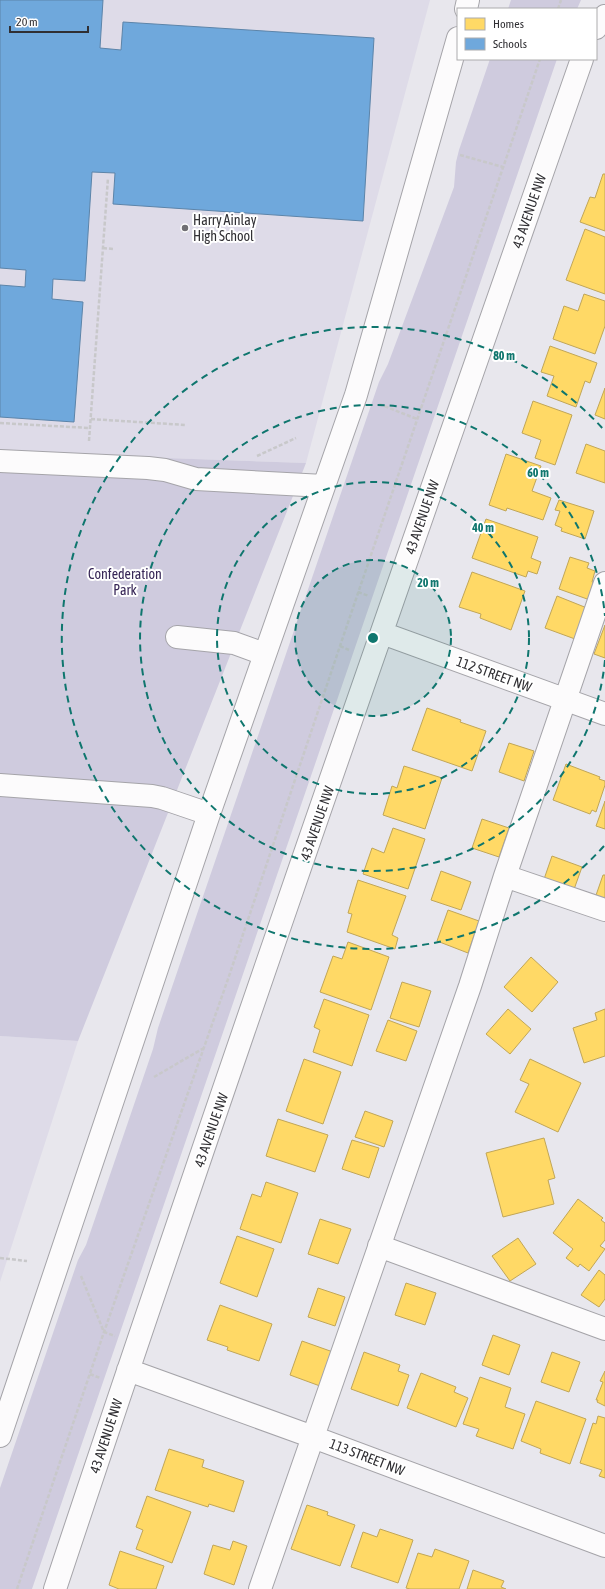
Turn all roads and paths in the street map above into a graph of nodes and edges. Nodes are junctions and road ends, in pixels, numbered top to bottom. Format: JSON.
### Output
{"nodes":[{"id":1,"x":602,"y":0,"type":"edge"},
{"id":2,"x":605,"y":9,"type":"edge"},
{"id":3,"x":605,"y":16,"type":"edge"},
{"id":4,"x":597,"y":27,"type":"edge"},
{"id":5,"x":457,"y":42,"type":"edge"},
{"id":6,"x":540,"y":60,"type":"edge"},
{"id":7,"x":582,"y":60,"type":"edge"},
{"id":8,"x":460,"y":155,"type":"dead end"},
{"id":9,"x":503,"y":167,"type":"junction"},
{"id":10,"x":108,"y":178,"type":"dead end"},
{"id":11,"x":103,"y":248,"type":"junction"},
{"id":12,"x":113,"y":249,"type":"dead end"},
{"id":13,"x":376,"y":403,"type":"dead end"},
{"id":14,"x":91,"y":419,"type":"junction"},
{"id":15,"x":417,"y":419,"type":"junction"},
{"id":16,"x":0,"y":423,"type":"edge"},
{"id":17,"x":185,"y":425,"type":"dead end"},
{"id":18,"x":90,"y":428,"type":"junction"},
{"id":19,"x":89,"y":442,"type":"dead end"},
{"id":20,"x":0,"y":461,"type":"edge"},
{"id":21,"x":324,"y":486,"type":"junction"},
{"id":22,"x":605,"y":583,"type":"edge"},
{"id":23,"x":358,"y":592,"type":"junction"},
{"id":24,"x":371,"y":597,"type":"dead end"},
{"id":25,"x":382,"y":633,"type":"junction"},
{"id":26,"x":177,"y":637,"type":"dead end"},
{"id":27,"x":340,"y":646,"type":"junction"},
{"id":28,"x":350,"y":650,"type":"dead end"},
{"id":29,"x":264,"y":654,"type":"junction"},
{"id":30,"x":566,"y":700,"type":"junction"},
{"id":31,"x":605,"y":714,"type":"edge"},
{"id":32,"x":0,"y":784,"type":"edge"},
{"id":33,"x":209,"y":814,"type":"junction"},
{"id":34,"x":505,"y":876,"type":"junction"},
{"id":35,"x":605,"y":910,"type":"edge"},
{"id":36,"x":204,"y":1048,"type":"junction"},
{"id":37,"x":154,"y":1077,"type":"dead end"},
{"id":38,"x":379,"y":1246,"type":"junction"},
{"id":39,"x":0,"y":1258,"type":"edge"},
{"id":40,"x":27,"y":1260,"type":"dead end"},
{"id":41,"x":79,"y":1272,"type":"dead end"},
{"id":42,"x":605,"y":1329,"type":"edge"},
{"id":43,"x":104,"y":1332,"type":"junction"},
{"id":44,"x":117,"y":1337,"type":"dead end"},
{"id":45,"x":128,"y":1370,"type":"junction"},
{"id":46,"x":90,"y":1374,"type":"junction"},
{"id":47,"x":103,"y":1379,"type":"dead end"},
{"id":48,"x":0,"y":1436,"type":"edge"},
{"id":49,"x":313,"y":1437,"type":"junction"},
{"id":50,"x":605,"y":1546,"type":"edge"},
{"id":51,"x":17,"y":1589,"type":"edge"},
{"id":52,"x":55,"y":1589,"type":"edge"},
{"id":53,"x":260,"y":1589,"type":"edge"}],
"edges":[{"from":1,"to":2,"type":"street"},
{"from":3,"to":4,"type":"street"},
{"from":5,"to":21,"type":"street"},
{"from":6,"to":9,"type":"path"},
{"from":7,"to":25,"type":"street","name":"43 AVENUE NW"},
{"from":8,"to":9,"type":"path"},
{"from":9,"to":15,"type":"path"},
{"from":10,"to":11,"type":"path"},
{"from":11,"to":12,"type":"path"},
{"from":11,"to":14,"type":"path"},
{"from":13,"to":15,"type":"path"},
{"from":14,"to":17,"type":"path"},
{"from":14,"to":18,"type":"path"},
{"from":15,"to":23,"type":"path"},
{"from":16,"to":18,"type":"path"},
{"from":18,"to":19,"type":"path"},
{"from":20,"to":21,"type":"street"},
{"from":21,"to":29,"type":"street"},
{"from":22,"to":30,"type":"street"},
{"from":23,"to":24,"type":"path"},
{"from":23,"to":27,"type":"path"},
{"from":25,"to":30,"type":"street","name":"112 STREET NW"},
{"from":25,"to":45,"type":"street","name":"43 AVENUE NW"},
{"from":26,"to":29,"type":"street"},
{"from":27,"to":28,"type":"path"},
{"from":27,"to":36,"type":"path"},
{"from":29,"to":33,"type":"street"},
{"from":30,"to":31,"type":"street","name":"112 STREET NW"},
{"from":30,"to":34,"type":"street"},
{"from":32,"to":33,"type":"street"},
{"from":33,"to":48,"type":"street"},
{"from":34,"to":35,"type":"street"},
{"from":34,"to":38,"type":"street"},
{"from":36,"to":37,"type":"path"},
{"from":36,"to":43,"type":"path"},
{"from":38,"to":42,"type":"street"},
{"from":38,"to":49,"type":"street"},
{"from":39,"to":40,"type":"path"},
{"from":41,"to":43,"type":"path"},
{"from":43,"to":44,"type":"path"},
{"from":43,"to":46,"type":"path"},
{"from":45,"to":49,"type":"street","name":"113 STREET NW"},
{"from":45,"to":52,"type":"street","name":"43 AVENUE NW"},
{"from":46,"to":47,"type":"path"},
{"from":46,"to":51,"type":"path"},
{"from":49,"to":50,"type":"street","name":"113 STREET NW"},
{"from":49,"to":53,"type":"street"}]}
